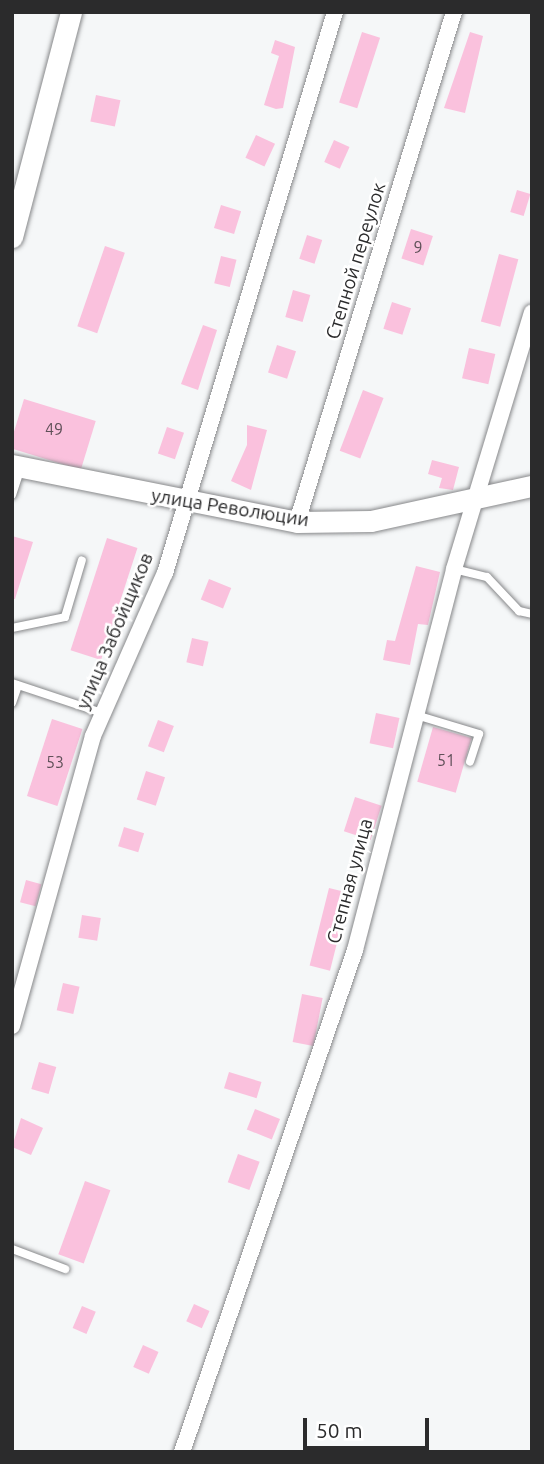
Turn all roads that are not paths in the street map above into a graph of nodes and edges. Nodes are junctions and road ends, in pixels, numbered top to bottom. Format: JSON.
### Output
{"nodes":[{"id":1,"x":71,"y":12,"type":"edge"},
{"id":2,"x":335,"y":12,"type":"edge"},
{"id":3,"x":454,"y":12,"type":"edge"},
{"id":4,"x":12,"y":237,"type":"edge"},
{"id":5,"x":532,"y":313,"type":"edge"},
{"id":6,"x":17,"y":466,"type":"edge"},
{"id":7,"x":532,"y":486,"type":"edge"},
{"id":8,"x":12,"y":495,"type":"edge"},
{"id":9,"x":474,"y":497,"type":"junction"},
{"id":10,"x":186,"y":504,"type":"junction"},
{"id":11,"x":297,"y":522,"type":"junction"},
{"id":12,"x":82,"y":560,"type":"dead end"},
{"id":13,"x":454,"y":569,"type":"junction"},
{"id":14,"x":532,"y":614,"type":"edge"},
{"id":15,"x":12,"y":628,"type":"edge"},
{"id":16,"x":15,"y":685,"type":"edge"},
{"id":17,"x":12,"y":703,"type":"edge"},
{"id":18,"x":102,"y":713,"type":"junction"},
{"id":19,"x":416,"y":715,"type":"junction"},
{"id":20,"x":470,"y":762,"type":"dead end"},
{"id":21,"x":12,"y":1026,"type":"edge"},
{"id":22,"x":12,"y":1249,"type":"edge"},
{"id":23,"x":65,"y":1269,"type":"dead end"},
{"id":24,"x":182,"y":1452,"type":"edge"}],
"edges":[{"from":1,"to":4,"type":"street"},
{"from":2,"to":10,"type":"street","name":"улица Забойщиков"},
{"from":3,"to":11,"type":"street","name":"Степной переулок"},
{"from":5,"to":9,"type":"street","name":"Степная улица"},
{"from":6,"to":8,"type":"lane"},
{"from":6,"to":10,"type":"street","name":"улица Революции"},
{"from":7,"to":9,"type":"street","name":"улица Революции"},
{"from":9,"to":11,"type":"street","name":"улица Революции"},
{"from":9,"to":13,"type":"street","name":"Степная улица"},
{"from":10,"to":11,"type":"street","name":"улица Революции"},
{"from":10,"to":18,"type":"street","name":"улица Забойщиков"},
{"from":12,"to":15,"type":"lane"},
{"from":13,"to":14,"type":"lane"},
{"from":13,"to":19,"type":"street","name":"Степная улица"},
{"from":16,"to":17,"type":"lane"},
{"from":16,"to":18,"type":"lane"},
{"from":18,"to":21,"type":"street","name":"улица Забойщиков"},
{"from":19,"to":20,"type":"lane"},
{"from":19,"to":24,"type":"street","name":"Степная улица"},
{"from":22,"to":23,"type":"lane"}]}
